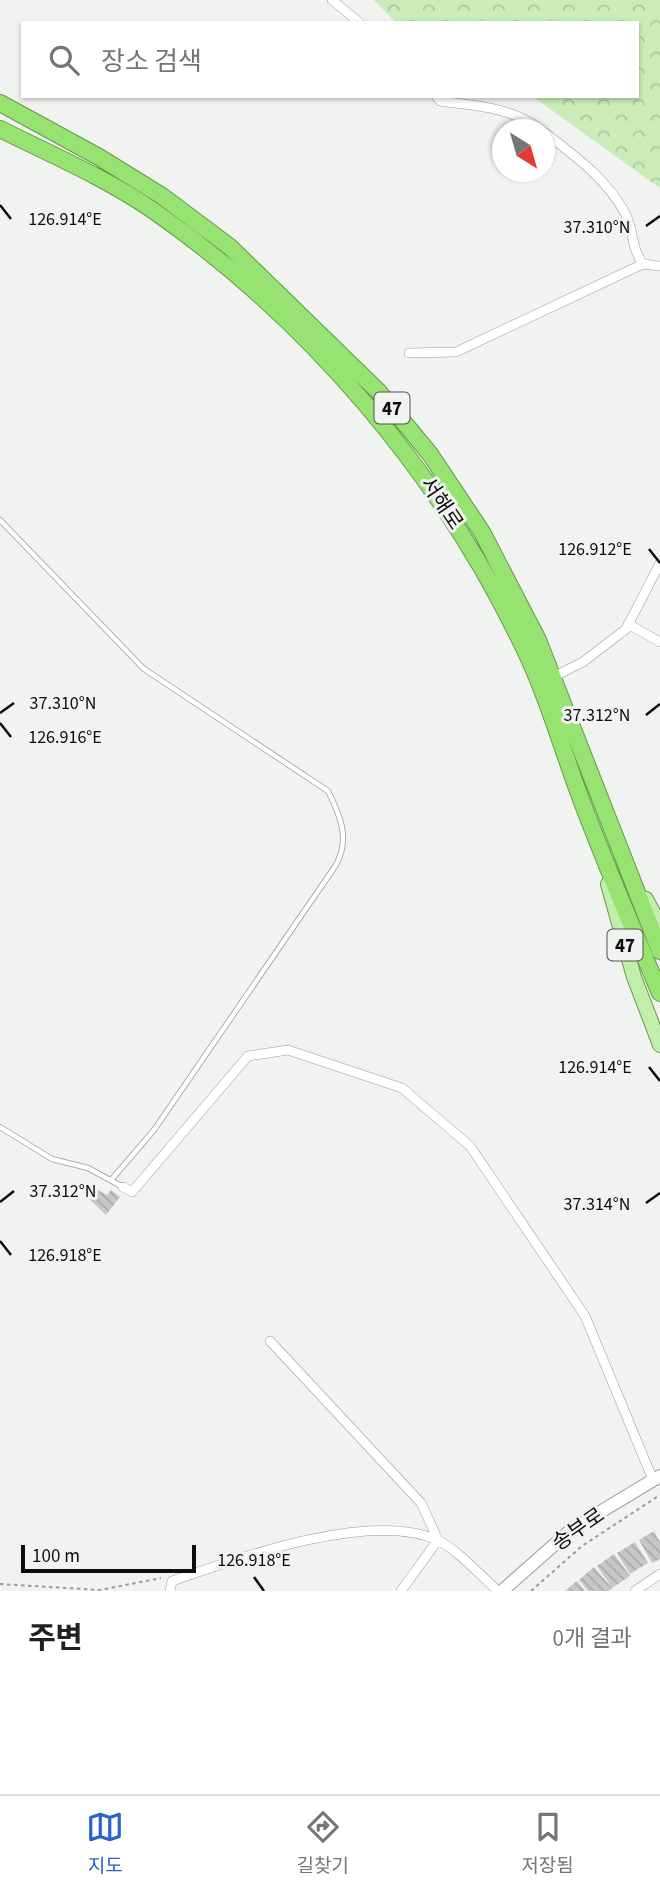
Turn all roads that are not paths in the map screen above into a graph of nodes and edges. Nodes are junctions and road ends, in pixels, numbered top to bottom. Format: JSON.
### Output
{"nodes":[{"id":1,"x":332,"y":0,"type":"edge"},
{"id":2,"x":358,"y":21,"type":"edge"},
{"id":3,"x":438,"y":98,"type":"edge"},
{"id":4,"x":0,"y":103,"type":"edge"},
{"id":5,"x":528,"y":119,"type":"edge"},
{"id":6,"x":0,"y":129,"type":"edge"},
{"id":7,"x":555,"y":140,"type":"edge"},
{"id":8,"x":643,"y":264,"type":"junction"},
{"id":9,"x":660,"y":266,"type":"edge"},
{"id":10,"x":409,"y":353,"type":"dead end"},
{"id":11,"x":0,"y":520,"type":"edge"},
{"id":12,"x":660,"y":563,"type":"edge"},
{"id":13,"x":628,"y":624,"type":"junction"},
{"id":14,"x":660,"y":642,"type":"edge"},
{"id":15,"x":553,"y":677,"type":"junction"},
{"id":16,"x":597,"y":842,"type":"junction"},
{"id":17,"x":620,"y":850,"type":"junction"},
{"id":18,"x":660,"y":925,"type":"edge"},
{"id":19,"x":660,"y":951,"type":"edge"},
{"id":20,"x":660,"y":993,"type":"edge"},
{"id":21,"x":660,"y":1045,"type":"edge"},
{"id":22,"x":0,"y":1128,"type":"edge"},
{"id":23,"x":112,"y":1179,"type":"junction"},
{"id":24,"x":123,"y":1187,"type":"joint"},
{"id":25,"x":270,"y":1341,"type":"dead end"},
{"id":26,"x":656,"y":1478,"type":"edge"},
{"id":27,"x":438,"y":1540,"type":"junction"},
{"id":28,"x":660,"y":1574,"type":"edge"},
{"id":29,"x":170,"y":1591,"type":"edge"},
{"id":30,"x":401,"y":1591,"type":"edge"},
{"id":31,"x":500,"y":1591,"type":"edge"},
{"id":32,"x":635,"y":1591,"type":"edge"}],
"edges":[{"from":1,"to":2,"type":"street"},
{"from":3,"to":5,"type":"street"},
{"from":4,"to":15,"type":"highway","name":"서해로","number":"47"},
{"from":6,"to":16,"type":"highway","name":"서해로","number":"47"},
{"from":7,"to":8,"type":"street"},
{"from":8,"to":9,"type":"street"},
{"from":8,"to":10,"type":"street"},
{"from":11,"to":23,"type":"lane"},
{"from":12,"to":13,"type":"street"},
{"from":13,"to":14,"type":"street"},
{"from":13,"to":15,"type":"street"},
{"from":15,"to":17,"type":"highway","name":"서해로","number":"47"},
{"from":16,"to":20,"type":"highway","number":"47"},
{"from":16,"to":21,"type":"main road","name":"서해로","number":"47"},
{"from":17,"to":18,"type":"main road","name":"서해로","number":"47"},
{"from":17,"to":19,"type":"highway","number":"47"},
{"from":22,"to":23,"type":"lane"},
{"from":23,"to":24,"type":"lane"},
{"from":24,"to":26,"type":"street"},
{"from":25,"to":27,"type":"street"},
{"from":26,"to":31,"type":"street","name":"송부로"},
{"from":27,"to":29,"type":"street"},
{"from":27,"to":30,"type":"street"},
{"from":27,"to":31,"type":"street"},
{"from":28,"to":32,"type":"street"}]}
